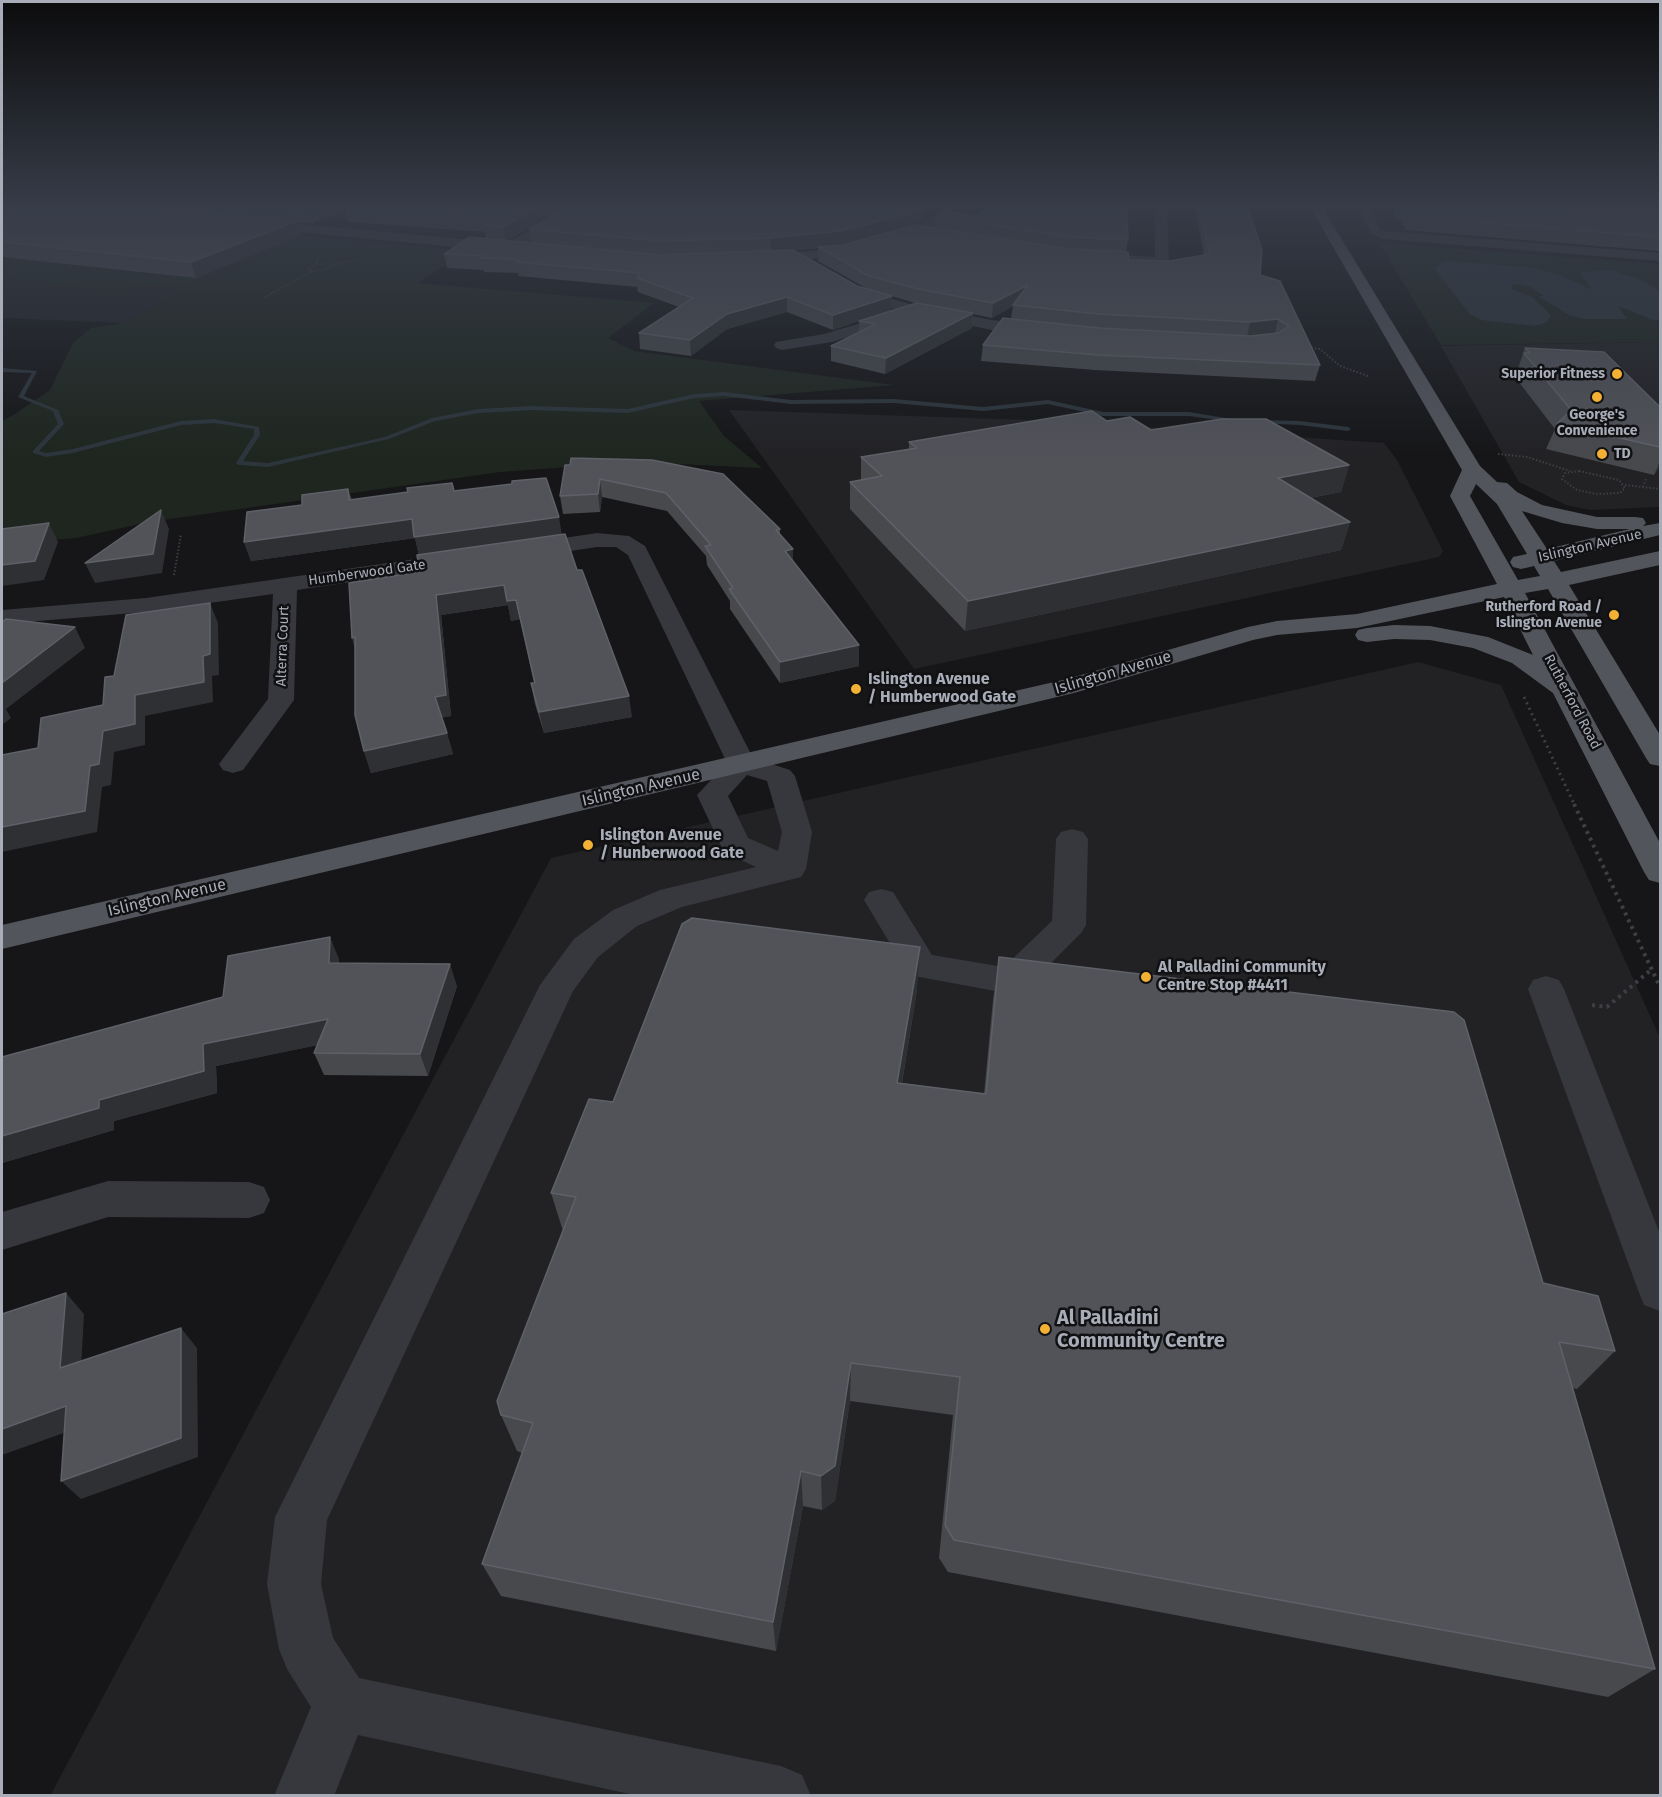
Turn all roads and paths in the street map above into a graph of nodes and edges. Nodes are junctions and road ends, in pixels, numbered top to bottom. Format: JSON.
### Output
{"nodes":[{"id":1,"x":276,"y":291,"type":"edge"},
{"id":2,"x":855,"y":291,"type":"edge"},
{"id":3,"x":1366,"y":291,"type":"edge"},
{"id":4,"x":265,"y":297,"type":"dead end"},
{"id":5,"x":915,"y":310,"type":"junction"},
{"id":6,"x":1062,"y":332,"type":"edge"},
{"id":7,"x":782,"y":345,"type":"dead end"},
{"id":8,"x":1298,"y":345,"type":"edge"},
{"id":9,"x":1368,"y":376,"type":"dead end"},
{"id":10,"x":1498,"y":454,"type":"dead end"},
{"id":11,"x":1468,"y":462,"type":"junction"},
{"id":12,"x":1571,"y":472,"type":"junction"},
{"id":13,"x":1646,"y":479,"type":"dead end"},
{"id":14,"x":1624,"y":484,"type":"junction"},
{"id":15,"x":1643,"y":487,"type":"junction"},
{"id":16,"x":1660,"y":489,"type":"edge"},
{"id":17,"x":1660,"y":518,"type":"edge"},
{"id":18,"x":1660,"y":529,"type":"edge"},
{"id":19,"x":181,"y":534,"type":"dead end"},
{"id":20,"x":1541,"y":557,"type":"junction"},
{"id":21,"x":1660,"y":558,"type":"edge"},
{"id":22,"x":1505,"y":577,"type":"junction"},
{"id":23,"x":174,"y":578,"type":"dead end"},
{"id":24,"x":1556,"y":580,"type":"junction"},
{"id":25,"x":285,"y":585,"type":"junction"},
{"id":26,"x":2,"y":617,"type":"edge"},
{"id":27,"x":1248,"y":634,"type":"junction"},
{"id":28,"x":1520,"y":689,"type":"dead end"},
{"id":29,"x":1568,"y":695,"type":"junction"},
{"id":30,"x":1660,"y":758,"type":"edge"},
{"id":31,"x":233,"y":764,"type":"dead end"},
{"id":32,"x":742,"y":764,"type":"junction"},
{"id":33,"x":1072,"y":839,"type":"dead end"},
{"id":34,"x":790,"y":869,"type":"junction"},
{"id":35,"x":1660,"y":872,"type":"edge"},
{"id":36,"x":881,"y":900,"type":"dead end"},
{"id":37,"x":2,"y":937,"type":"edge"},
{"id":38,"x":1652,"y":969,"type":"junction"},
{"id":39,"x":1660,"y":987,"type":"edge"},
{"id":40,"x":1548,"y":994,"type":"joint"},
{"id":41,"x":249,"y":1200,"type":"dead end"},
{"id":42,"x":2,"y":1231,"type":"edge"},
{"id":43,"x":1660,"y":1290,"type":"edge"},
{"id":44,"x":342,"y":1703,"type":"junction"},
{"id":45,"x":304,"y":1796,"type":"edge"},
{"id":46,"x":781,"y":1796,"type":"edge"}],
"edges":[{"from":1,"to":4,"type":"path"},
{"from":2,"to":5,"type":"street"},
{"from":3,"to":11,"type":"main road"},
{"from":5,"to":6,"type":"street"},
{"from":5,"to":7,"type":"street"},
{"from":8,"to":9,"type":"path"},
{"from":10,"to":12,"type":"path"},
{"from":11,"to":17,"type":"main road"},
{"from":11,"to":20,"type":"main road"},
{"from":11,"to":22,"type":"main road","name":"Rutherford Road"},
{"from":12,"to":14,"type":"path"},
{"from":12,"to":14,"type":"path"},
{"from":13,"to":15,"type":"path"},
{"from":14,"to":15,"type":"path"},
{"from":15,"to":16,"type":"path"},
{"from":18,"to":20,"type":"main road","name":"Islington Avenue"},
{"from":19,"to":23,"type":"path"},
{"from":20,"to":22,"type":"main road","name":"Islington Avenue"},
{"from":20,"to":24,"type":"main road"},
{"from":21,"to":24,"type":"main road","name":"Islington Avenue"},
{"from":22,"to":24,"type":"main road","name":"Islington Avenue"},
{"from":22,"to":27,"type":"main road","name":"Islington Avenue"},
{"from":22,"to":29,"type":"main road","name":"Rutherford Road"},
{"from":24,"to":30,"type":"main road"},
{"from":25,"to":26,"type":"street","name":"Humberwood Gate"},
{"from":25,"to":31,"type":"street","name":"Alterra Court"},
{"from":25,"to":32,"type":"street","name":"Humberwood Gate"},
{"from":27,"to":29,"type":"main road"},
{"from":27,"to":32,"type":"main road","name":"Islington Avenue"},
{"from":28,"to":38,"type":"path"},
{"from":29,"to":35,"type":"main road","name":"Rutherford Road"},
{"from":32,"to":34,"type":"street"},
{"from":32,"to":34,"type":"street"},
{"from":32,"to":37,"type":"main road","name":"Islington Avenue"},
{"from":33,"to":36,"type":"street"},
{"from":34,"to":44,"type":"street"},
{"from":38,"to":39,"type":"path"},
{"from":38,"to":40,"type":"path"},
{"from":40,"to":43,"type":"street"},
{"from":41,"to":42,"type":"street"},
{"from":44,"to":45,"type":"street"},
{"from":44,"to":46,"type":"street"}]}
